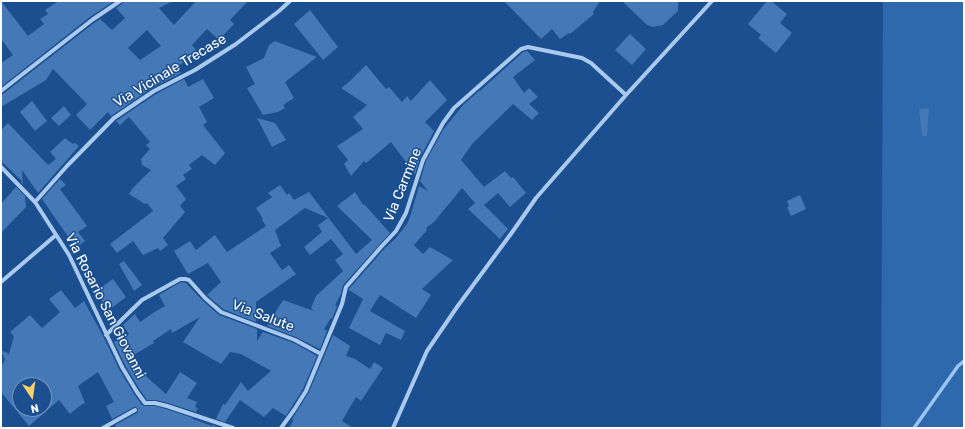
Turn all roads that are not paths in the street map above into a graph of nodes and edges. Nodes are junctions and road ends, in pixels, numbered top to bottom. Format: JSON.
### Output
{"nodes":[{"id":1,"x":120,"y":1,"type":"edge"},
{"id":2,"x":290,"y":1,"type":"edge"},
{"id":3,"x":712,"y":1,"type":"edge"},
{"id":4,"x":1,"y":91,"type":"edge"},
{"id":5,"x":626,"y":95,"type":"junction"},
{"id":6,"x":1,"y":167,"type":"edge"},
{"id":7,"x":35,"y":202,"type":"junction"},
{"id":8,"x":56,"y":235,"type":"junction"},
{"id":9,"x":1,"y":282,"type":"edge"},
{"id":10,"x":106,"y":335,"type":"junction"},
{"id":11,"x":321,"y":354,"type":"junction"},
{"id":12,"x":134,"y":410,"type":"dead end"},
{"id":13,"x":104,"y":428,"type":"edge"},
{"id":14,"x":233,"y":428,"type":"edge"},
{"id":15,"x":281,"y":428,"type":"edge"},
{"id":16,"x":393,"y":428,"type":"edge"}],
"edges":[{"from":1,"to":4,"type":"street"},
{"from":2,"to":7,"type":"street","name":"Via Vicinale Trecase"},
{"from":3,"to":5,"type":"street"},
{"from":5,"to":11,"type":"street","name":"Via Carmine"},
{"from":5,"to":16,"type":"street"},
{"from":6,"to":7,"type":"street","name":"Via Rosario San Giovanni"},
{"from":7,"to":8,"type":"street","name":"Via Rosario San Giovanni"},
{"from":8,"to":9,"type":"street"},
{"from":8,"to":10,"type":"street","name":"Via Rosario San Giovanni"},
{"from":10,"to":11,"type":"street","name":"Via Salute"},
{"from":10,"to":14,"type":"street","name":"Via Rosario San Giovanni"},
{"from":11,"to":15,"type":"street","name":"Via Carmine"},
{"from":12,"to":13,"type":"street"}]}
